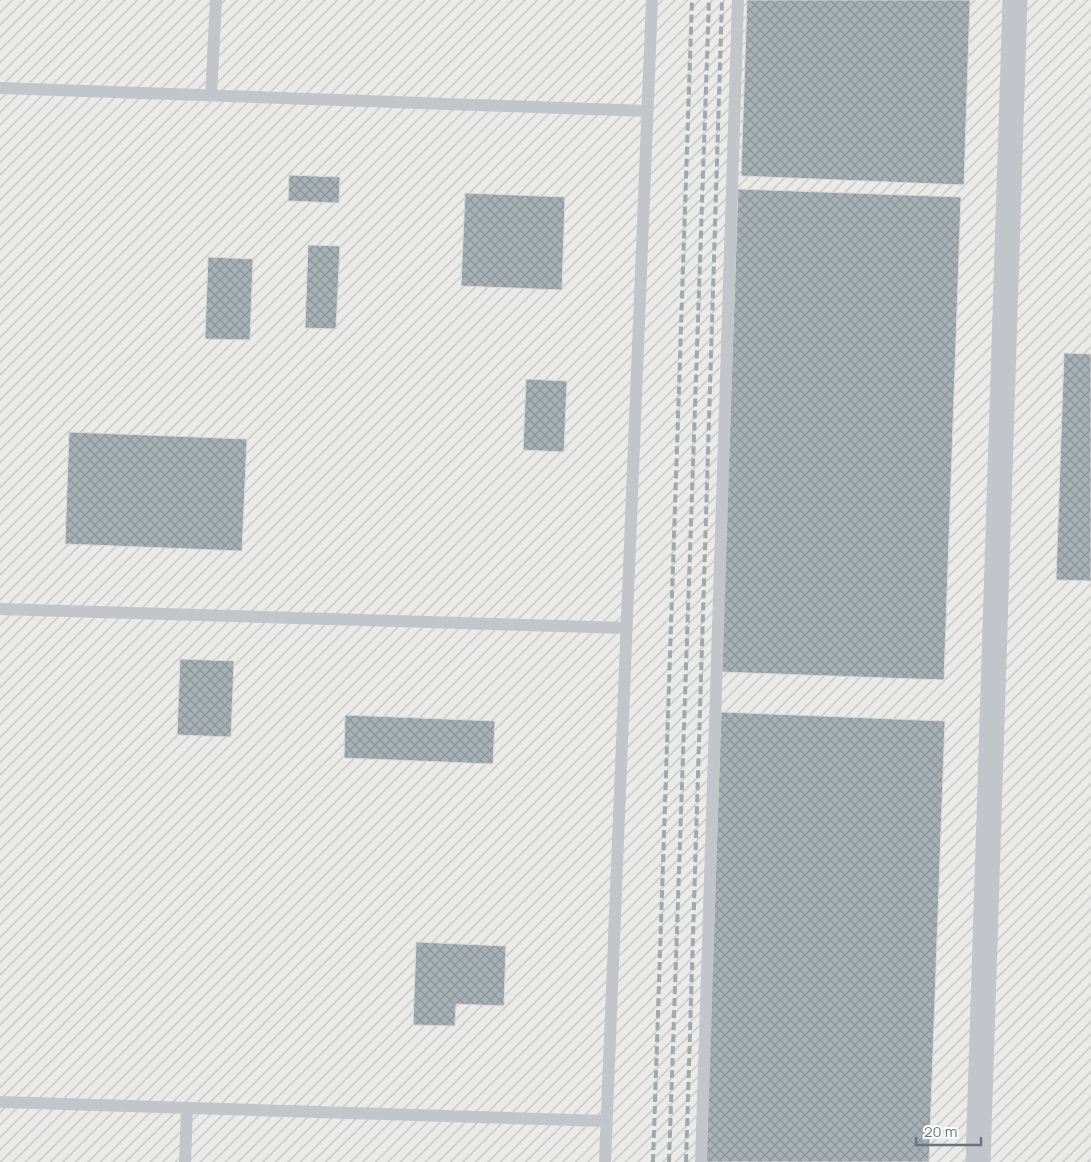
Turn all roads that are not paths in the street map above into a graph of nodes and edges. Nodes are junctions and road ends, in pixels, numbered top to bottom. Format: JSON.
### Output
{"nodes":[{"id":1,"x":216,"y":0,"type":"edge"},
{"id":2,"x":652,"y":0,"type":"edge"},
{"id":3,"x":738,"y":0,"type":"edge"},
{"id":4,"x":1015,"y":0,"type":"edge"},
{"id":5,"x":0,"y":88,"type":"edge"},
{"id":6,"x":211,"y":96,"type":"junction"},
{"id":7,"x":647,"y":111,"type":"junction"},
{"id":8,"x":0,"y":608,"type":"edge"},
{"id":9,"x":626,"y":628,"type":"junction"},
{"id":10,"x":0,"y":1102,"type":"edge"},
{"id":11,"x":187,"y":1108,"type":"junction"},
{"id":12,"x":606,"y":1121,"type":"junction"},
{"id":13,"x":186,"y":1162,"type":"edge"},
{"id":14,"x":605,"y":1162,"type":"edge"},
{"id":15,"x":702,"y":1162,"type":"edge"},
{"id":16,"x":978,"y":1162,"type":"edge"}],
"edges":[{"from":1,"to":6,"type":"lane"},
{"from":2,"to":7,"type":"lane"},
{"from":3,"to":15,"type":"lane"},
{"from":4,"to":16,"type":"street"},
{"from":5,"to":6,"type":"lane"},
{"from":6,"to":7,"type":"lane"},
{"from":7,"to":9,"type":"lane"},
{"from":8,"to":9,"type":"lane"},
{"from":9,"to":12,"type":"lane"},
{"from":10,"to":11,"type":"lane"},
{"from":11,"to":12,"type":"lane"},
{"from":11,"to":13,"type":"lane"},
{"from":12,"to":14,"type":"lane"}]}
